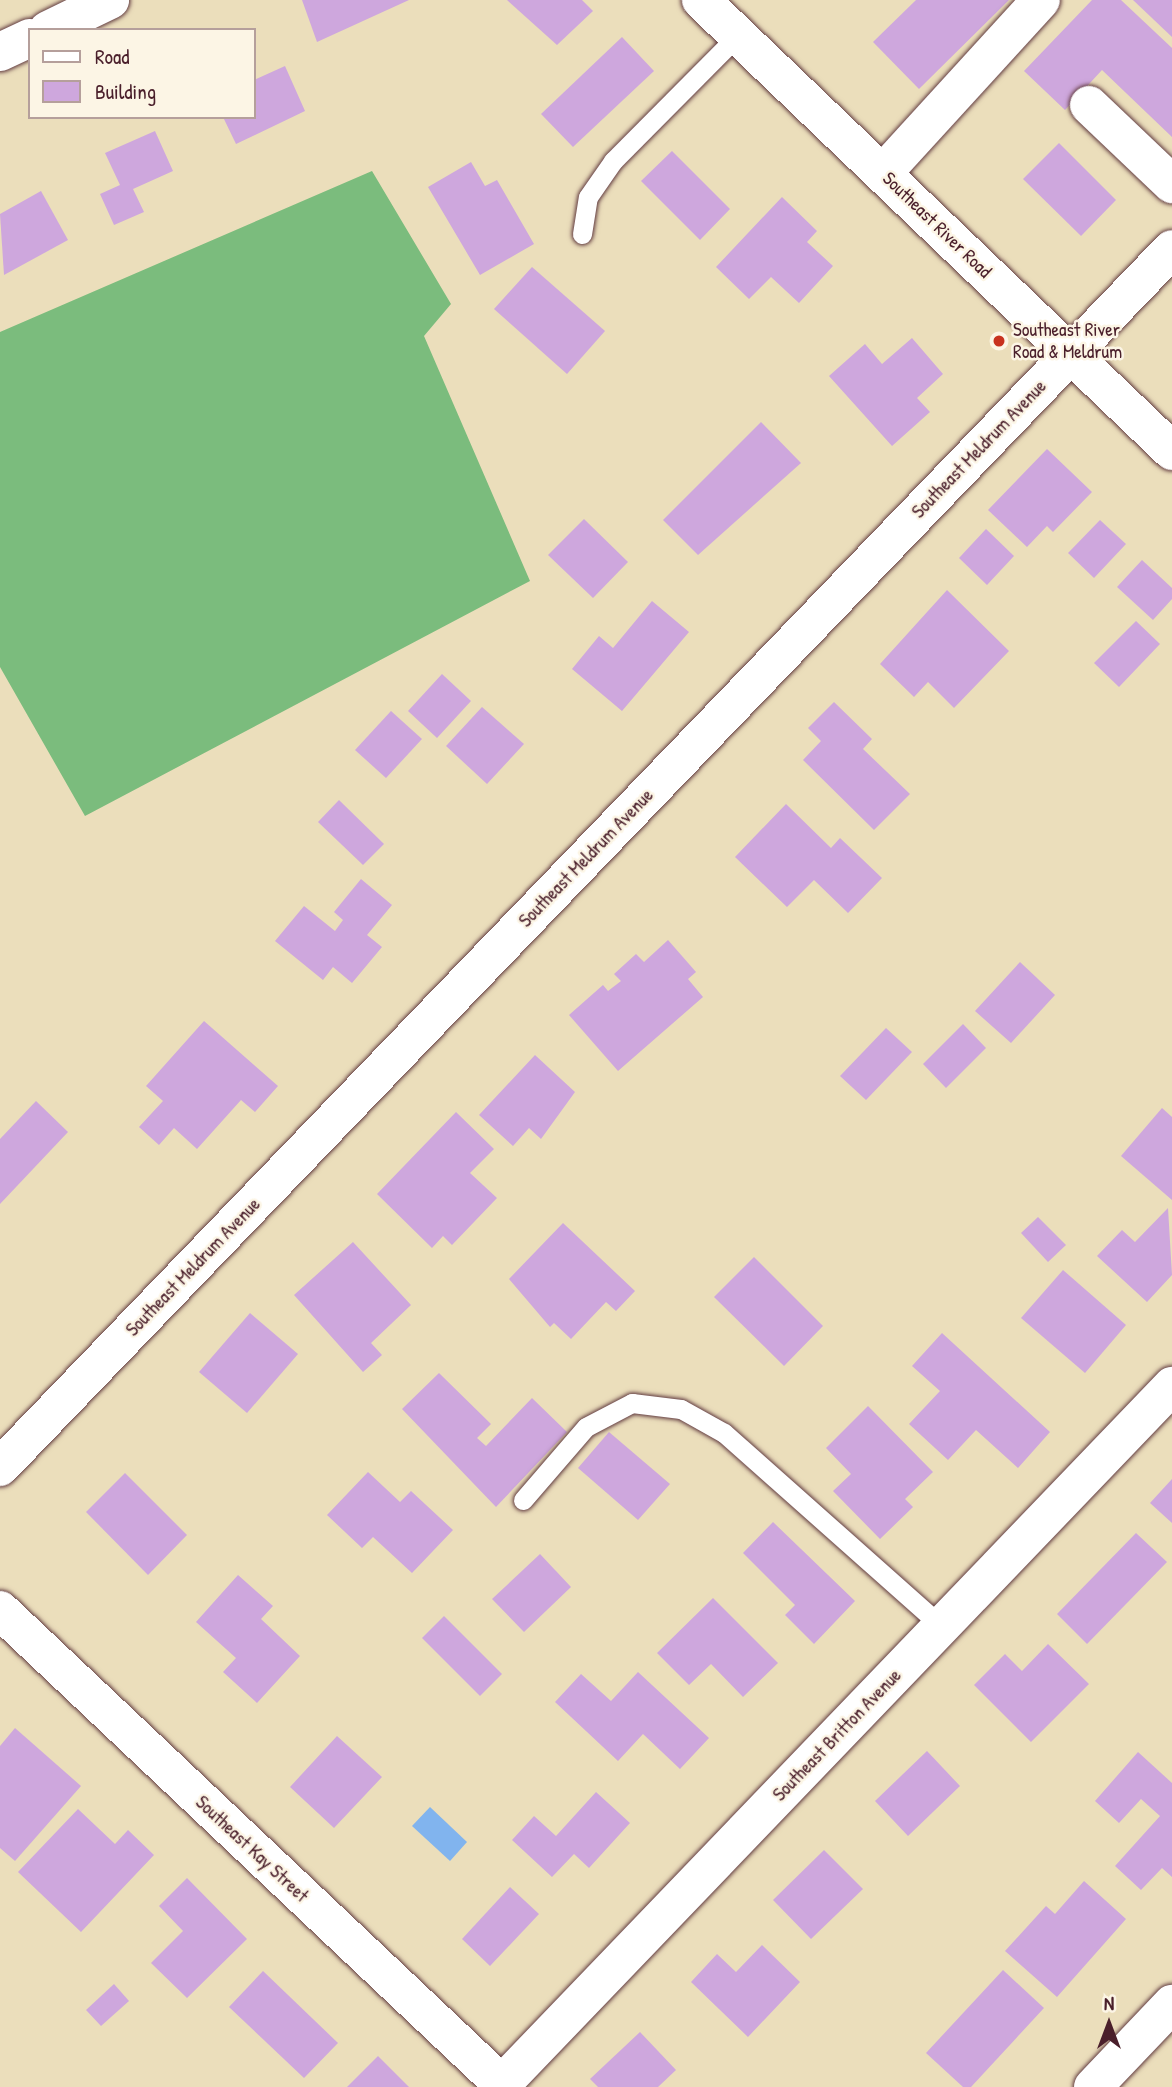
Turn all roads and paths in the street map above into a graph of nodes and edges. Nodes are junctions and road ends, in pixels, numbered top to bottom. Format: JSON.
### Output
{"nodes":[{"id":1,"x":110,"y":0,"type":"edge"},
{"id":2,"x":701,"y":0,"type":"edge"},
{"id":3,"x":1041,"y":0,"type":"edge"},
{"id":4,"x":52,"y":28,"type":"edge"},
{"id":5,"x":739,"y":34,"type":"junction"},
{"id":6,"x":28,"y":39,"type":"edge"},
{"id":7,"x":0,"y":52,"type":"edge"},
{"id":8,"x":1088,"y":105,"type":"dead end"},
{"id":9,"x":883,"y":173,"type":"junction"},
{"id":10,"x":1172,"y":184,"type":"edge"},
{"id":11,"x":582,"y":234,"type":"dead end"},
{"id":12,"x":1172,"y":249,"type":"edge"},
{"id":13,"x":1071,"y":354,"type":"junction"},
{"id":14,"x":1172,"y":451,"type":"edge"},
{"id":15,"x":1172,"y":1386,"type":"edge"},
{"id":16,"x":0,"y":1467,"type":"edge"},
{"id":17,"x":523,"y":1500,"type":"dead end"},
{"id":18,"x":0,"y":1610,"type":"edge"},
{"id":19,"x":941,"y":1626,"type":"junction"},
{"id":20,"x":1172,"y":2004,"type":"edge"},
{"id":21,"x":503,"y":2085,"type":"edge"},
{"id":22,"x":1093,"y":2087,"type":"edge"}],
"edges":[{"from":1,"to":4,"type":"street"},
{"from":2,"to":5,"type":"street","name":"Southeast River Road"},
{"from":3,"to":9,"type":"street"},
{"from":5,"to":9,"type":"street","name":"Southeast River Road"},
{"from":5,"to":11,"type":"lane"},
{"from":6,"to":7,"type":"street"},
{"from":8,"to":10,"type":"street"},
{"from":9,"to":13,"type":"street","name":"Southeast River Road"},
{"from":12,"to":13,"type":"street","name":"Southeast Meldrum Avenue"},
{"from":13,"to":14,"type":"street","name":"Southeast River Road"},
{"from":13,"to":16,"type":"street","name":"Southeast Meldrum Avenue"},
{"from":15,"to":19,"type":"street","name":"Southeast Britton Avenue"},
{"from":17,"to":19,"type":"lane"},
{"from":18,"to":21,"type":"street","name":"Southeast Kay Street"},
{"from":19,"to":21,"type":"street","name":"Southeast Britton Avenue"},
{"from":20,"to":22,"type":"street"}]}
